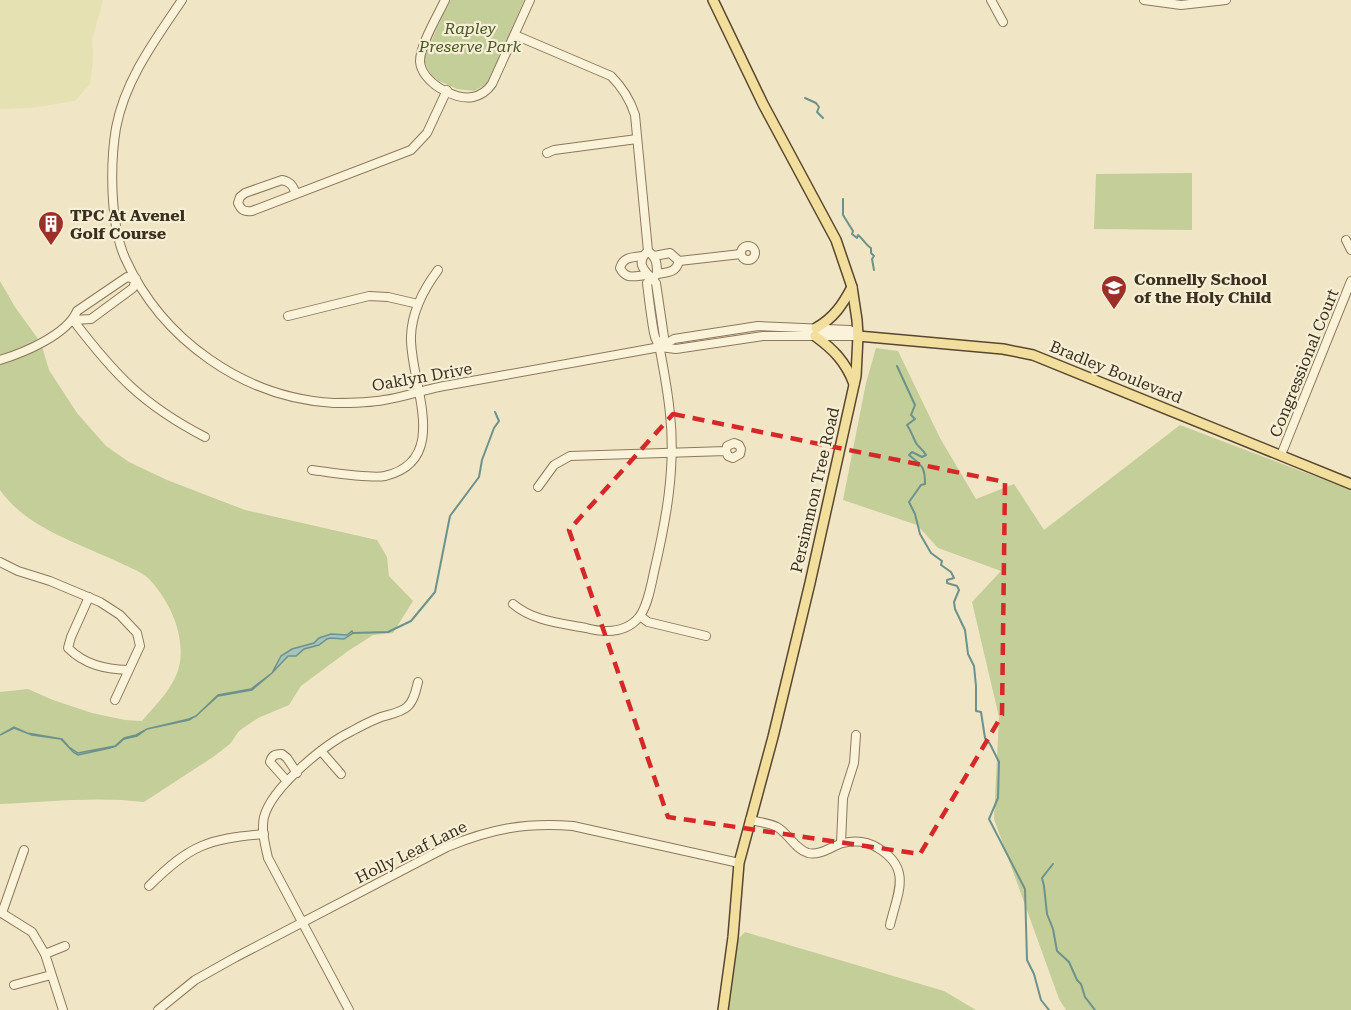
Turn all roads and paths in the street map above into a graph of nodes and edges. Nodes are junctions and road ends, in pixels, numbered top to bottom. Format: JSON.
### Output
{"nodes":[{"id":1,"x":182,"y":0,"type":"edge"},
{"id":2,"x":445,"y":0,"type":"edge"},
{"id":3,"x":530,"y":0,"type":"edge"},
{"id":4,"x":713,"y":0,"type":"edge"},
{"id":5,"x":991,"y":0,"type":"edge"},
{"id":6,"x":1144,"y":0,"type":"edge"},
{"id":7,"x":1226,"y":0,"type":"edge"},
{"id":8,"x":1003,"y":22,"type":"dead end"},
{"id":9,"x":515,"y":35,"type":"junction"},
{"id":10,"x":447,"y":90,"type":"junction"},
{"id":11,"x":637,"y":139,"type":"junction"},
{"id":12,"x":547,"y":153,"type":"dead end"},
{"id":13,"x":296,"y":194,"type":"junction"},
{"id":14,"x":1346,"y":240,"type":"dead end"},
{"id":15,"x":1351,"y":250,"type":"edge"},
{"id":16,"x":648,"y":254,"type":"junction"},
{"id":17,"x":741,"y":254,"type":"dead end"},
{"id":18,"x":679,"y":261,"type":"junction"},
{"id":19,"x":438,"y":270,"type":"dead end"},
{"id":20,"x":651,"y":276,"type":"junction"},
{"id":21,"x":136,"y":279,"type":"junction"},
{"id":22,"x":1351,"y":281,"type":"edge"},
{"id":23,"x":852,"y":287,"type":"junction"},
{"id":24,"x":418,"y":304,"type":"junction"},
{"id":25,"x":288,"y":316,"type":"dead end"},
{"id":26,"x":74,"y":320,"type":"junction"},
{"id":27,"x":816,"y":332,"type":"junction"},
{"id":28,"x":858,"y":336,"type":"junction"},
{"id":29,"x":660,"y":347,"type":"junction"},
{"id":30,"x":0,"y":360,"type":"edge"},
{"id":31,"x":854,"y":385,"type":"junction"},
{"id":32,"x":419,"y":391,"type":"junction"},
{"id":33,"x":205,"y":437,"type":"dead end"},
{"id":34,"x":726,"y":452,"type":"dead end"},
{"id":35,"x":671,"y":453,"type":"junction"},
{"id":36,"x":1281,"y":455,"type":"junction"},
{"id":37,"x":312,"y":470,"type":"dead end"},
{"id":38,"x":1351,"y":484,"type":"edge"},
{"id":39,"x":538,"y":487,"type":"dead end"},
{"id":40,"x":0,"y":562,"type":"edge"},
{"id":41,"x":89,"y":597,"type":"junction"},
{"id":42,"x":513,"y":604,"type":"dead end"},
{"id":43,"x":640,"y":616,"type":"junction"},
{"id":44,"x":706,"y":636,"type":"dead end"},
{"id":45,"x":128,"y":670,"type":"junction"},
{"id":46,"x":418,"y":682,"type":"dead end"},
{"id":47,"x":115,"y":700,"type":"dead end"},
{"id":48,"x":856,"y":735,"type":"dead end"},
{"id":49,"x":321,"y":751,"type":"junction"},
{"id":50,"x":297,"y":773,"type":"junction"},
{"id":51,"x":341,"y":774,"type":"dead end"},
{"id":52,"x":287,"y":781,"type":"junction"},
{"id":53,"x":750,"y":820,"type":"junction"},
{"id":54,"x":264,"y":834,"type":"junction"},
{"id":55,"x":841,"y":843,"type":"junction"},
{"id":56,"x":24,"y":850,"type":"dead end"},
{"id":57,"x":740,"y":863,"type":"junction"},
{"id":58,"x":149,"y":886,"type":"dead end"},
{"id":59,"x":1,"y":912,"type":"edge"},
{"id":60,"x":302,"y":922,"type":"junction"},
{"id":61,"x":890,"y":925,"type":"dead end"},
{"id":62,"x":65,"y":946,"type":"dead end"},
{"id":63,"x":45,"y":954,"type":"junction"},
{"id":64,"x":51,"y":975,"type":"junction"},
{"id":65,"x":14,"y":985,"type":"dead end"},
{"id":66,"x":63,"y":1010,"type":"edge"},
{"id":67,"x":158,"y":1010,"type":"edge"},
{"id":68,"x":349,"y":1010,"type":"edge"},
{"id":69,"x":723,"y":1010,"type":"edge"}],
"edges":[{"from":1,"to":21,"type":"street","name":"Oaklyn Drive"},
{"from":2,"to":10,"type":"street"},
{"from":3,"to":9,"type":"street"},
{"from":4,"to":23,"type":"main road","name":"Persimmon Tree Road"},
{"from":5,"to":8,"type":"street"},
{"from":6,"to":7,"type":"street"},
{"from":9,"to":10,"type":"street"},
{"from":9,"to":11,"type":"street"},
{"from":10,"to":13,"type":"street"},
{"from":11,"to":12,"type":"street"},
{"from":11,"to":16,"type":"street"},
{"from":13,"to":13,"type":"street"},
{"from":14,"to":15,"type":"street"},
{"from":16,"to":18,"type":"street"},
{"from":16,"to":20,"type":"street"},
{"from":16,"to":20,"type":"street"},
{"from":16,"to":20,"type":"street"},
{"from":17,"to":18,"type":"street"},
{"from":18,"to":20,"type":"street"},
{"from":19,"to":24,"type":"street"},
{"from":20,"to":29,"type":"street"},
{"from":21,"to":26,"type":"street"},
{"from":21,"to":26,"type":"street"},
{"from":21,"to":32,"type":"street","name":"Oaklyn Drive"},
{"from":22,"to":36,"type":"street","name":"Congressional Court"},
{"from":23,"to":27,"type":"main road"},
{"from":23,"to":28,"type":"main road","name":"Persimmon Tree Road"},
{"from":24,"to":25,"type":"street"},
{"from":24,"to":32,"type":"street"},
{"from":26,"to":30,"type":"street"},
{"from":26,"to":33,"type":"street"},
{"from":27,"to":28,"type":"street","name":"Oaklyn Drive"},
{"from":27,"to":29,"type":"street","name":"Oaklyn Drive"},
{"from":27,"to":31,"type":"main road"},
{"from":28,"to":31,"type":"main road","name":"Persimmon Tree Road"},
{"from":28,"to":36,"type":"main road","name":"Bradley Boulevard"},
{"from":29,"to":32,"type":"street","name":"Oaklyn Drive"},
{"from":29,"to":35,"type":"street"},
{"from":31,"to":53,"type":"main road","name":"Persimmon Tree Road"},
{"from":32,"to":37,"type":"street"},
{"from":34,"to":35,"type":"street"},
{"from":35,"to":39,"type":"street"},
{"from":35,"to":43,"type":"street"},
{"from":36,"to":38,"type":"main road","name":"Bradley Boulevard"},
{"from":40,"to":41,"type":"street"},
{"from":41,"to":45,"type":"street"},
{"from":41,"to":45,"type":"street"},
{"from":42,"to":43,"type":"street"},
{"from":43,"to":44,"type":"street"},
{"from":45,"to":47,"type":"street"},
{"from":46,"to":49,"type":"street"},
{"from":48,"to":55,"type":"street"},
{"from":49,"to":50,"type":"street"},
{"from":49,"to":51,"type":"street"},
{"from":50,"to":52,"type":"street"},
{"from":50,"to":52,"type":"street"},
{"from":52,"to":54,"type":"street"},
{"from":53,"to":55,"type":"street"},
{"from":53,"to":57,"type":"main road","name":"Persimmon Tree Road"},
{"from":54,"to":58,"type":"street"},
{"from":54,"to":60,"type":"street"},
{"from":55,"to":61,"type":"street"},
{"from":56,"to":59,"type":"street"},
{"from":57,"to":60,"type":"street","name":"Holly Leaf Lane"},
{"from":57,"to":69,"type":"main road","name":"Persimmon Tree Road"},
{"from":59,"to":63,"type":"street"},
{"from":60,"to":67,"type":"street","name":"Holly Leaf Lane"},
{"from":60,"to":68,"type":"street"},
{"from":62,"to":63,"type":"street"},
{"from":63,"to":64,"type":"street"},
{"from":64,"to":65,"type":"street"},
{"from":64,"to":66,"type":"street"}]}
